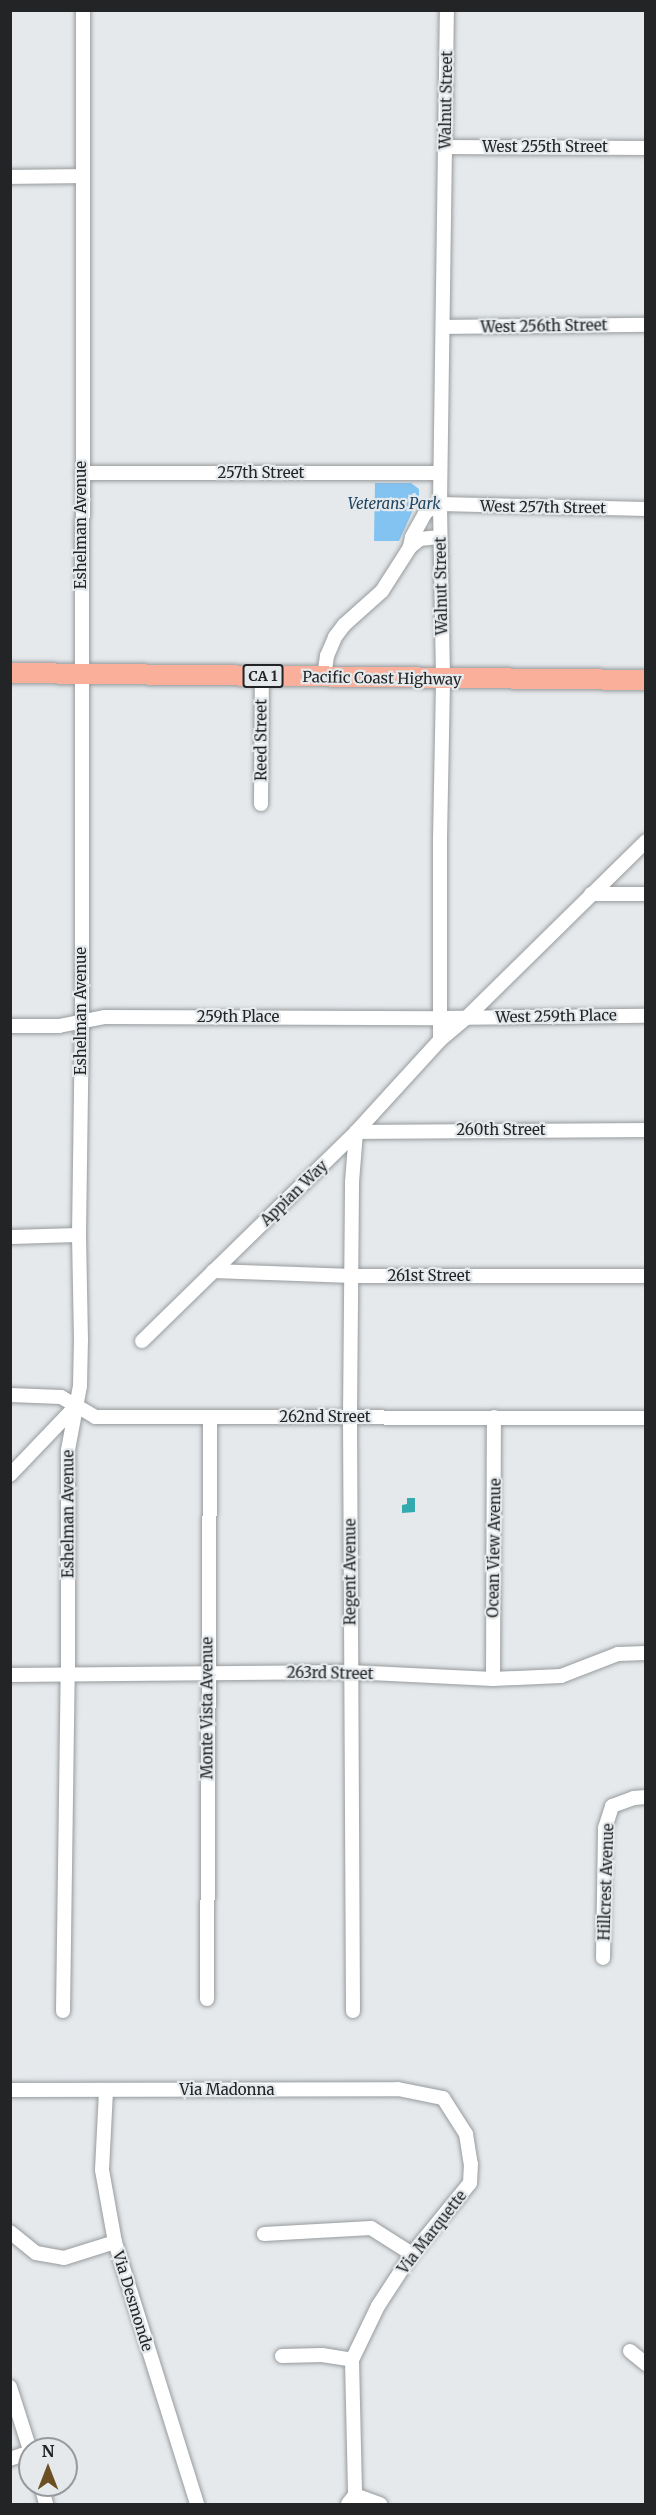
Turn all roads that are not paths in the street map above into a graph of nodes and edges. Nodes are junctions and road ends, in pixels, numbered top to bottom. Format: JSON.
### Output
{"nodes":[{"id":1,"x":83,"y":10,"type":"edge"},
{"id":2,"x":447,"y":10,"type":"edge"},
{"id":3,"x":445,"y":147,"type":"junction"},
{"id":4,"x":645,"y":148,"type":"edge"},
{"id":5,"x":83,"y":176,"type":"junction"},
{"id":6,"x":10,"y":177,"type":"edge"},
{"id":7,"x":645,"y":325,"type":"edge"},
{"id":8,"x":442,"y":327,"type":"junction"},
{"id":9,"x":82,"y":473,"type":"junction"},
{"id":10,"x":441,"y":473,"type":"junction"},
{"id":11,"x":440,"y":504,"type":"junction"},
{"id":12,"x":645,"y":509,"type":"edge"},
{"id":13,"x":440,"y":537,"type":"junction"},
{"id":14,"x":410,"y":547,"type":"junction"},
{"id":15,"x":81,"y":672,"type":"junction"},
{"id":16,"x":10,"y":673,"type":"edge"},
{"id":17,"x":262,"y":676,"type":"junction"},
{"id":18,"x":324,"y":677,"type":"junction"},
{"id":19,"x":443,"y":678,"type":"junction"},
{"id":20,"x":645,"y":680,"type":"edge"},
{"id":21,"x":261,"y":804,"type":"dead end"},
{"id":22,"x":645,"y":841,"type":"edge"},
{"id":23,"x":591,"y":894,"type":"junction"},
{"id":24,"x":645,"y":894,"type":"edge"},
{"id":25,"x":645,"y":1016,"type":"edge"},
{"id":26,"x":467,"y":1017,"type":"junction"},
{"id":27,"x":442,"y":1018,"type":"junction"},
{"id":28,"x":82,"y":1021,"type":"junction"},
{"id":29,"x":10,"y":1026,"type":"edge"},
{"id":30,"x":440,"y":1040,"type":"junction"},
{"id":31,"x":645,"y":1130,"type":"edge"},
{"id":32,"x":356,"y":1132,"type":"junction"},
{"id":33,"x":79,"y":1235,"type":"junction"},
{"id":34,"x":10,"y":1237,"type":"edge"},
{"id":35,"x":213,"y":1271,"type":"junction"},
{"id":36,"x":353,"y":1276,"type":"junction"},
{"id":37,"x":645,"y":1276,"type":"edge"},
{"id":38,"x":142,"y":1341,"type":"dead end"},
{"id":39,"x":10,"y":1395,"type":"edge"},
{"id":40,"x":77,"y":1405,"type":"junction"},
{"id":41,"x":350,"y":1417,"type":"junction"},
{"id":42,"x":494,"y":1417,"type":"junction"},
{"id":43,"x":210,"y":1418,"type":"junction"},
{"id":44,"x":645,"y":1418,"type":"edge"},
{"id":45,"x":10,"y":1474,"type":"edge"},
{"id":46,"x":645,"y":1653,"type":"edge"},
{"id":47,"x":69,"y":1672,"type":"junction"},
{"id":48,"x":207,"y":1672,"type":"junction"},
{"id":49,"x":350,"y":1672,"type":"junction"},
{"id":50,"x":10,"y":1675,"type":"edge"},
{"id":51,"x":493,"y":1679,"type":"junction"},
{"id":52,"x":645,"y":1797,"type":"edge"},
{"id":53,"x":603,"y":1958,"type":"dead end"},
{"id":54,"x":207,"y":1999,"type":"dead end"},
{"id":55,"x":63,"y":2011,"type":"dead end"},
{"id":56,"x":353,"y":2011,"type":"dead end"},
{"id":57,"x":10,"y":2090,"type":"edge"},
{"id":58,"x":106,"y":2091,"type":"junction"},
{"id":59,"x":442,"y":2098,"type":"joint"},
{"id":60,"x":10,"y":2232,"type":"edge"},
{"id":61,"x":264,"y":2234,"type":"dead end"},
{"id":62,"x":115,"y":2242,"type":"junction"},
{"id":63,"x":412,"y":2254,"type":"junction"},
{"id":64,"x":630,"y":2351,"type":"dead end"},
{"id":65,"x":282,"y":2356,"type":"dead end"},
{"id":66,"x":352,"y":2360,"type":"junction"},
{"id":67,"x":645,"y":2364,"type":"edge"},
{"id":68,"x":10,"y":2387,"type":"edge"},
{"id":69,"x":26,"y":2437,"type":"edge"},
{"id":70,"x":352,"y":2500,"type":"edge"},
{"id":71,"x":197,"y":2505,"type":"edge"},
{"id":72,"x":380,"y":2505,"type":"edge"}],
"edges":[{"from":1,"to":5,"type":"street","name":"Eshelman Avenue"},
{"from":2,"to":3,"type":"street","name":"Walnut Street"},
{"from":3,"to":4,"type":"street","name":"West 255th Street"},
{"from":3,"to":8,"type":"street","name":"Walnut Street"},
{"from":5,"to":6,"type":"street"},
{"from":5,"to":9,"type":"street","name":"Eshelman Avenue"},
{"from":7,"to":8,"type":"street","name":"West 256th Street"},
{"from":8,"to":10,"type":"street","name":"Walnut Street"},
{"from":9,"to":10,"type":"street","name":"257th Street"},
{"from":9,"to":15,"type":"street","name":"Eshelman Avenue"},
{"from":10,"to":11,"type":"street","name":"Walnut Street"},
{"from":11,"to":12,"type":"street","name":"West 257th Street"},
{"from":11,"to":13,"type":"street","name":"Walnut Street"},
{"from":11,"to":14,"type":"street"},
{"from":13,"to":14,"type":"street"},
{"from":13,"to":19,"type":"street","name":"Walnut Street"},
{"from":14,"to":18,"type":"street"},
{"from":15,"to":16,"type":"highway","name":"Pacific Coast Highway","number":"CA 1"},
{"from":15,"to":17,"type":"highway","name":"Pacific Coast Highway","number":"CA 1"},
{"from":15,"to":28,"type":"street","name":"Eshelman Avenue"},
{"from":17,"to":18,"type":"highway","name":"Pacific Coast Highway","number":"CA 1"},
{"from":17,"to":21,"type":"street","name":"Reed Street"},
{"from":18,"to":19,"type":"highway","name":"Pacific Coast Highway","number":"CA 1"},
{"from":19,"to":20,"type":"highway","name":"Pacific Coast Highway","number":"CA 1"},
{"from":19,"to":27,"type":"street","name":"Walnut Street"},
{"from":22,"to":23,"type":"street","name":"Appian Way"},
{"from":23,"to":24,"type":"street"},
{"from":23,"to":26,"type":"street","name":"Appian Way"},
{"from":25,"to":26,"type":"street","name":"West 259th Place"},
{"from":26,"to":27,"type":"street","name":"259th Place"},
{"from":26,"to":30,"type":"street","name":"Appian Way"},
{"from":27,"to":28,"type":"street","name":"259th Place"},
{"from":27,"to":30,"type":"street"},
{"from":28,"to":29,"type":"street","name":"259th Place"},
{"from":28,"to":33,"type":"street","name":"Eshelman Avenue"},
{"from":30,"to":32,"type":"street","name":"Appian Way"},
{"from":31,"to":32,"type":"street","name":"260th Street"},
{"from":32,"to":35,"type":"street","name":"Appian Way"},
{"from":32,"to":36,"type":"street","name":"Regent Avenue"},
{"from":33,"to":34,"type":"street"},
{"from":33,"to":40,"type":"street","name":"Eshelman Avenue"},
{"from":35,"to":36,"type":"street","name":"261st Street"},
{"from":35,"to":38,"type":"street","name":"Appian Way"},
{"from":36,"to":37,"type":"street","name":"261st Street"},
{"from":36,"to":41,"type":"street","name":"Regent Avenue"},
{"from":39,"to":40,"type":"street","name":"262nd Street"},
{"from":40,"to":43,"type":"street","name":"262nd Street"},
{"from":40,"to":45,"type":"street"},
{"from":40,"to":47,"type":"street","name":"Eshelman Avenue"},
{"from":41,"to":42,"type":"street","name":"262nd Street"},
{"from":41,"to":43,"type":"street","name":"262nd Street"},
{"from":41,"to":49,"type":"street","name":"Regent Avenue"},
{"from":42,"to":44,"type":"street","name":"262nd Street"},
{"from":42,"to":51,"type":"street","name":"Ocean View Avenue"},
{"from":43,"to":48,"type":"street","name":"Monte Vista Avenue"},
{"from":46,"to":51,"type":"street","name":"263rd Street"},
{"from":47,"to":48,"type":"street","name":"263rd Street"},
{"from":47,"to":50,"type":"street","name":"263rd Street"},
{"from":47,"to":55,"type":"street","name":"Eshelman Avenue"},
{"from":48,"to":49,"type":"street","name":"263rd Street"},
{"from":48,"to":54,"type":"street","name":"Monte Vista Avenue"},
{"from":49,"to":51,"type":"street","name":"263rd Street"},
{"from":49,"to":56,"type":"street","name":"Regent Avenue"},
{"from":52,"to":53,"type":"street","name":"Hillcrest Avenue"},
{"from":57,"to":58,"type":"street","name":"Via Madonna"},
{"from":58,"to":59,"type":"street","name":"Via Madonna"},
{"from":58,"to":62,"type":"street","name":"Via Desmonde"},
{"from":59,"to":63,"type":"street","name":"Via Marquette"},
{"from":60,"to":62,"type":"street"},
{"from":61,"to":63,"type":"street"},
{"from":62,"to":71,"type":"street","name":"Via Desmonde"},
{"from":63,"to":66,"type":"street","name":"Via Marquette"},
{"from":64,"to":67,"type":"street"},
{"from":65,"to":66,"type":"street"},
{"from":66,"to":70,"type":"street","name":"Via Marquette"},
{"from":68,"to":69,"type":"street"},
{"from":70,"to":72,"type":"street"}]}
